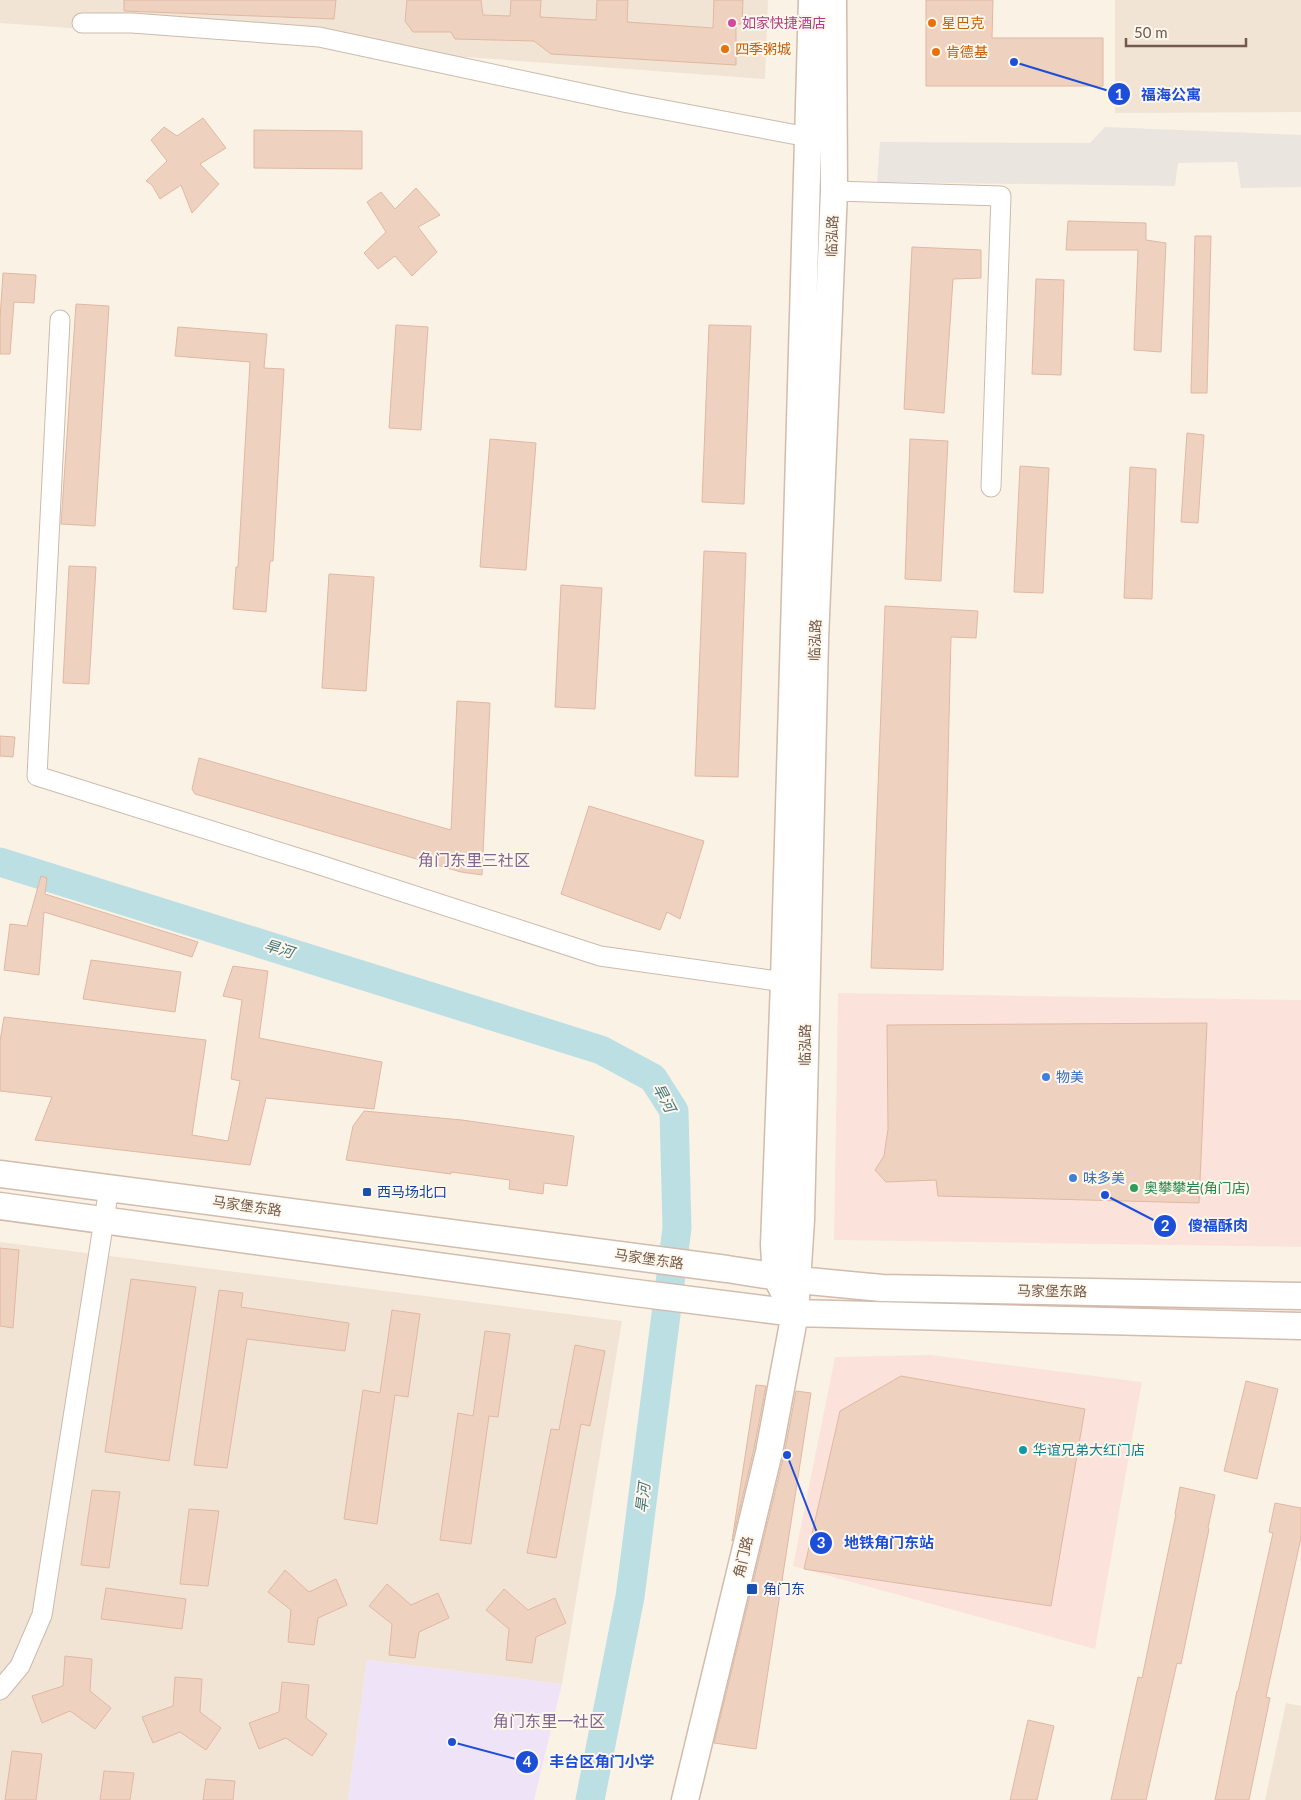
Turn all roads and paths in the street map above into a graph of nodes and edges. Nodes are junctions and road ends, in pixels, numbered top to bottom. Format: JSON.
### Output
{"nodes":[{"id":1,"x":812,"y":0,"type":"edge"},
{"id":2,"x":833,"y":0,"type":"edge"},
{"id":3,"x":82,"y":23,"type":"dead end"},
{"id":4,"x":808,"y":138,"type":"junction"},
{"id":5,"x":834,"y":191,"type":"junction"},
{"id":6,"x":60,"y":320,"type":"dead end"},
{"id":7,"x":992,"y":487,"type":"dead end"},
{"id":8,"x":784,"y":982,"type":"junction"},
{"id":9,"x":0,"y":1174,"type":"edge"},
{"id":10,"x":109,"y":1188,"type":"junction"},
{"id":11,"x":0,"y":1206,"type":"edge"},
{"id":12,"x":104,"y":1219,"type":"junction"},
{"id":13,"x":787,"y":1279,"type":"junction"},
{"id":14,"x":1301,"y":1296,"type":"edge"},
{"id":15,"x":795,"y":1313,"type":"junction"},
{"id":16,"x":1301,"y":1326,"type":"edge"},
{"id":17,"x":0,"y":1690,"type":"edge"},
{"id":18,"x":685,"y":1800,"type":"edge"}],
"edges":[{"from":1,"to":4,"type":"main road","name":"临泓路"},
{"from":2,"to":5,"type":"main road","name":"临泓路"},
{"from":3,"to":4,"type":"street"},
{"from":4,"to":8,"type":"main road","name":"临泓路"},
{"from":5,"to":7,"type":"street"},
{"from":5,"to":13,"type":"main road","name":"临泓路"},
{"from":6,"to":8,"type":"street"},
{"from":8,"to":13,"type":"main road","name":"临泓路"},
{"from":9,"to":10,"type":"main road","name":"马家堡东路"},
{"from":10,"to":12,"type":"street"},
{"from":10,"to":13,"type":"main road","name":"马家堡东路"},
{"from":11,"to":12,"type":"main road"},
{"from":12,"to":15,"type":"main road"},
{"from":12,"to":17,"type":"street"},
{"from":13,"to":14,"type":"main road","name":"马家堡东路"},
{"from":13,"to":15,"type":"main road","name":"角门路"},
{"from":15,"to":16,"type":"main road"},
{"from":15,"to":18,"type":"main road","name":"角门路"}]}
